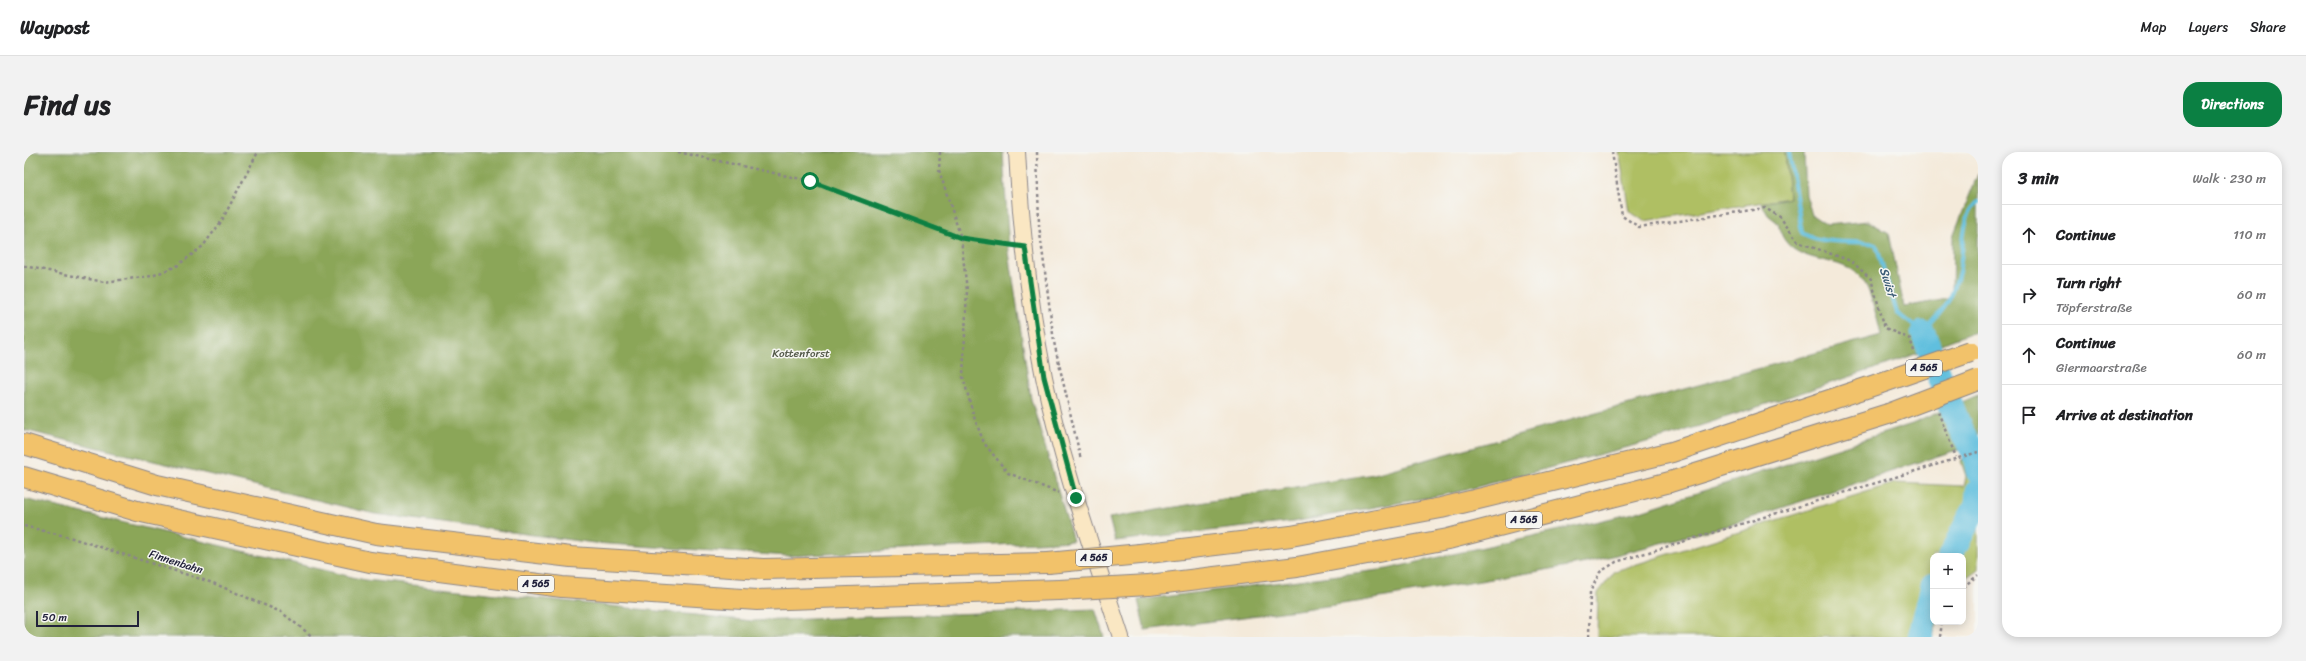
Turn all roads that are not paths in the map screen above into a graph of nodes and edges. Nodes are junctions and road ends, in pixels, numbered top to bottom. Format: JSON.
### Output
{"nodes":[{"id":1,"x":1017,"y":152,"type":"edge"},
{"id":2,"x":1974,"y":350,"type":"edge"},
{"id":3,"x":1978,"y":380,"type":"edge"},
{"id":4,"x":24,"y":444,"type":"edge"},
{"id":5,"x":24,"y":477,"type":"edge"},
{"id":6,"x":1121,"y":637,"type":"edge"}],
"edges":[{"from":1,"to":6,"type":"main road"},
{"from":2,"to":4,"type":"highway","number":"A 565","bridge":true},
{"from":3,"to":5,"type":"highway","number":"A 565","bridge":true}]}
